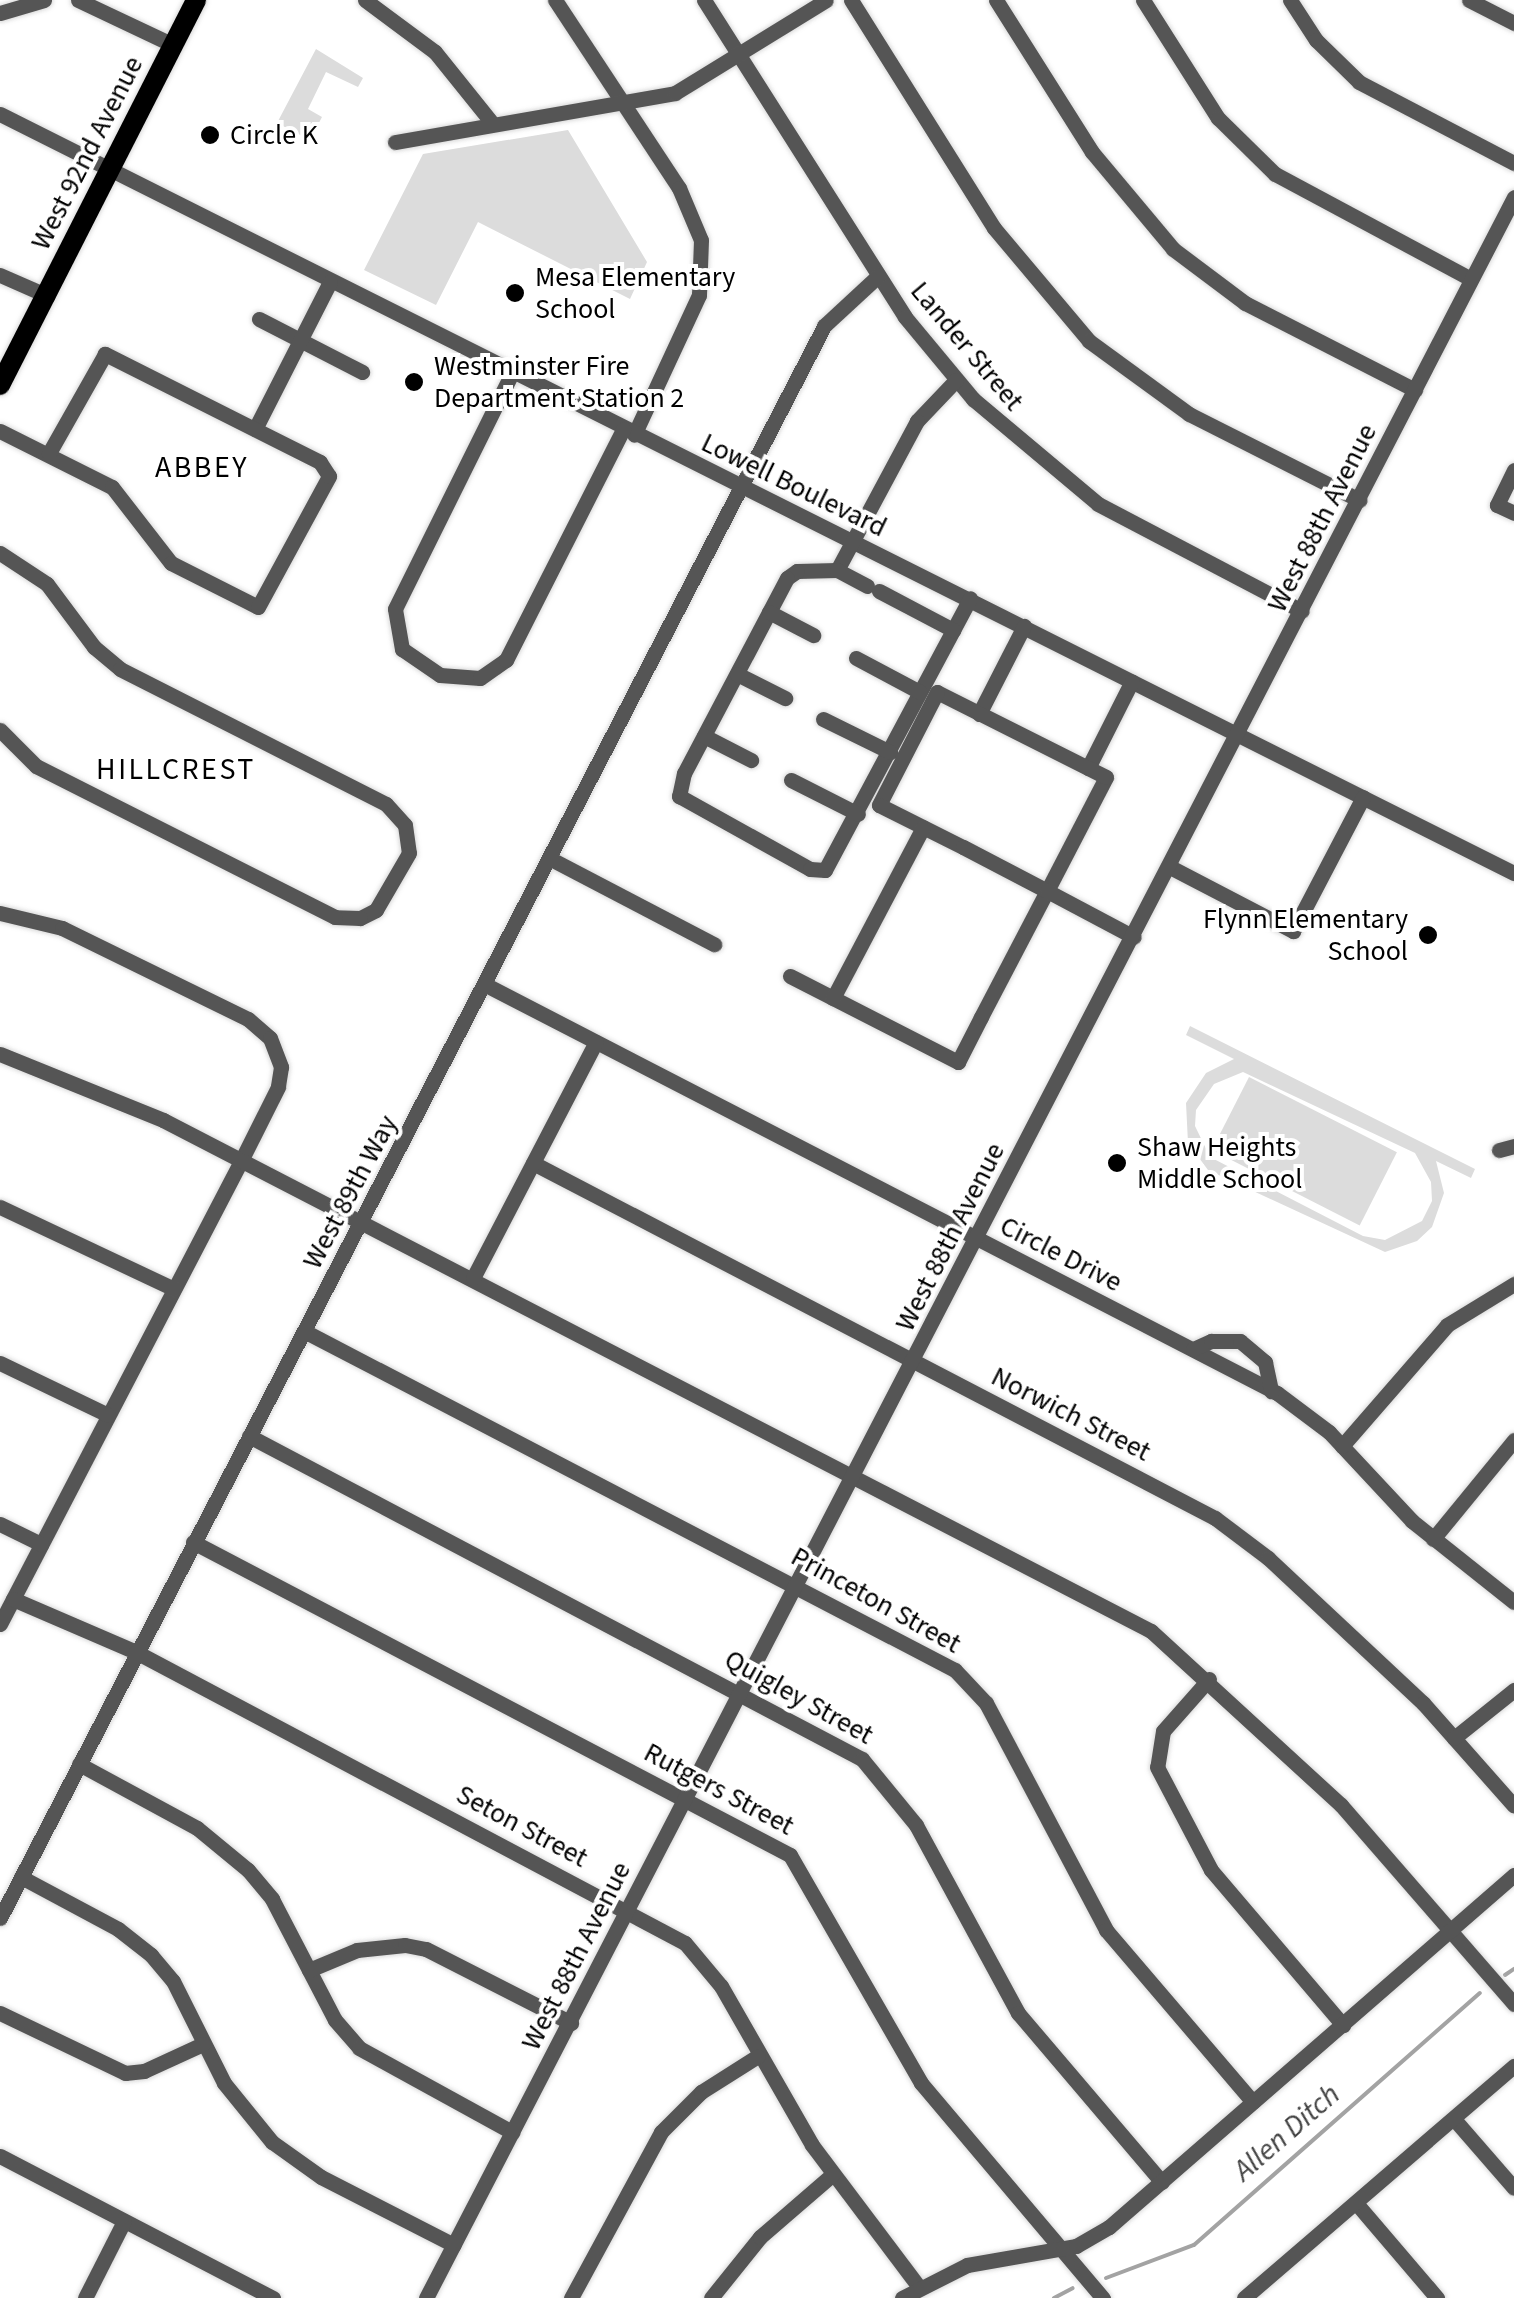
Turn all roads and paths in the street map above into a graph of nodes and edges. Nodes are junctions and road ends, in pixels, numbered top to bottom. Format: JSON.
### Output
{"nodes":[{"id":1,"x":44,"y":0,"type":"edge"},
{"id":2,"x":78,"y":0,"type":"edge"},
{"id":3,"x":196,"y":0,"type":"edge"},
{"id":4,"x":365,"y":0,"type":"edge"},
{"id":5,"x":555,"y":0,"type":"edge"},
{"id":6,"x":704,"y":0,"type":"edge"},
{"id":7,"x":826,"y":0,"type":"edge"},
{"id":8,"x":851,"y":0,"type":"edge"},
{"id":9,"x":996,"y":0,"type":"edge"},
{"id":10,"x":1143,"y":0,"type":"edge"},
{"id":11,"x":1290,"y":0,"type":"edge"},
{"id":12,"x":1469,"y":0,"type":"edge"},
{"id":13,"x":0,"y":13,"type":"edge"},
{"id":14,"x":1514,"y":23,"type":"edge"},
{"id":15,"x":173,"y":45,"type":"junction"},
{"id":16,"x":740,"y":54,"type":"junction"},
{"id":17,"x":623,"y":102,"type":"junction"},
{"id":18,"x":0,"y":114,"type":"edge"},
{"id":19,"x":492,"y":124,"type":"junction"},
{"id":20,"x":395,"y":142,"type":"dead end"},
{"id":21,"x":1514,"y":164,"type":"edge"},
{"id":22,"x":109,"y":170,"type":"junction"},
{"id":23,"x":1514,"y":197,"type":"edge"},
{"id":24,"x":0,"y":275,"type":"edge"},
{"id":25,"x":878,"y":276,"type":"junction"},
{"id":26,"x":1472,"y":279,"type":"junction"},
{"id":27,"x":330,"y":282,"type":"junction"},
{"id":28,"x":48,"y":296,"type":"junction"},
{"id":29,"x":259,"y":320,"type":"dead end"},
{"id":30,"x":301,"y":341,"type":"junction"},
{"id":31,"x":362,"y":372,"type":"dead end"},
{"id":32,"x":512,"y":374,"type":"junction"},
{"id":33,"x":956,"y":380,"type":"junction"},
{"id":34,"x":0,"y":385,"type":"edge"},
{"id":35,"x":1415,"y":390,"type":"junction"},
{"id":36,"x":256,"y":429,"type":"junction"},
{"id":37,"x":0,"y":430,"type":"edge"},
{"id":38,"x":628,"y":432,"type":"junction"},
{"id":39,"x":49,"y":453,"type":"junction"},
{"id":40,"x":1514,"y":470,"type":"edge"},
{"id":41,"x":739,"y":488,"type":"junction"},
{"id":42,"x":1359,"y":500,"type":"junction"},
{"id":43,"x":1514,"y":513,"type":"edge"},
{"id":44,"x":854,"y":541,"type":"junction"},
{"id":45,"x":0,"y":554,"type":"edge"},
{"id":46,"x":836,"y":570,"type":"junction"},
{"id":47,"x":970,"y":598,"type":"junction"},
{"id":48,"x":1302,"y":611,"type":"junction"},
{"id":49,"x":770,"y":612,"type":"junction"},
{"id":50,"x":1024,"y":626,"type":"junction"},
{"id":51,"x":953,"y":630,"type":"junction"},
{"id":52,"x":813,"y":635,"type":"dead end"},
{"id":53,"x":856,"y":658,"type":"dead end"},
{"id":54,"x":737,"y":674,"type":"junction"},
{"id":55,"x":1132,"y":681,"type":"junction"},
{"id":56,"x":920,"y":692,"type":"junction"},
{"id":57,"x":785,"y":698,"type":"dead end"},
{"id":58,"x":979,"y":714,"type":"junction"},
{"id":59,"x":823,"y":719,"type":"dead end"},
{"id":60,"x":0,"y":730,"type":"edge"},
{"id":61,"x":1240,"y":734,"type":"junction"},
{"id":62,"x":704,"y":736,"type":"junction"},
{"id":63,"x":890,"y":752,"type":"junction"},
{"id":64,"x":752,"y":760,"type":"dead end"},
{"id":65,"x":1088,"y":768,"type":"junction"},
{"id":66,"x":791,"y":780,"type":"dead end"},
{"id":67,"x":1363,"y":796,"type":"junction"},
{"id":68,"x":858,"y":814,"type":"junction"},
{"id":69,"x":923,"y":827,"type":"junction"},
{"id":70,"x":553,"y":860,"type":"junction"},
{"id":71,"x":1170,"y":868,"type":"junction"},
{"id":72,"x":1514,"y":873,"type":"edge"},
{"id":73,"x":1046,"y":891,"type":"junction"},
{"id":74,"x":0,"y":913,"type":"edge"},
{"id":75,"x":1134,"y":938,"type":"junction"},
{"id":76,"x":714,"y":944,"type":"dead end"},
{"id":77,"x":790,"y":976,"type":"dead end"},
{"id":78,"x":488,"y":986,"type":"junction"},
{"id":79,"x":832,"y":998,"type":"junction"},
{"id":80,"x":596,"y":1042,"type":"junction"},
{"id":81,"x":0,"y":1054,"type":"edge"},
{"id":82,"x":242,"y":1161,"type":"junction"},
{"id":83,"x":533,"y":1164,"type":"junction"},
{"id":84,"x":0,"y":1207,"type":"edge"},
{"id":85,"x":364,"y":1222,"type":"junction"},
{"id":86,"x":977,"y":1238,"type":"junction"},
{"id":87,"x":473,"y":1278,"type":"junction"},
{"id":88,"x":1514,"y":1284,"type":"edge"},
{"id":89,"x":174,"y":1290,"type":"junction"},
{"id":90,"x":304,"y":1331,"type":"junction"},
{"id":91,"x":1193,"y":1350,"type":"junction"},
{"id":92,"x":914,"y":1361,"type":"junction"},
{"id":93,"x":0,"y":1363,"type":"edge"},
{"id":94,"x":1272,"y":1390,"type":"junction"},
{"id":95,"x":108,"y":1415,"type":"junction"},
{"id":96,"x":249,"y":1436,"type":"junction"},
{"id":97,"x":1514,"y":1440,"type":"edge"},
{"id":98,"x":1342,"y":1446,"type":"junction"},
{"id":99,"x":854,"y":1476,"type":"junction"},
{"id":100,"x":0,"y":1524,"type":"edge"},
{"id":101,"x":1433,"y":1540,"type":"junction"},
{"id":102,"x":193,"y":1542,"type":"junction"},
{"id":103,"x":41,"y":1544,"type":"junction"},
{"id":104,"x":798,"y":1585,"type":"junction"},
{"id":105,"x":13,"y":1599,"type":"junction"},
{"id":106,"x":1514,"y":1602,"type":"edge"},
{"id":107,"x":0,"y":1624,"type":"edge"},
{"id":108,"x":136,"y":1652,"type":"junction"},
{"id":109,"x":1209,"y":1680,"type":"junction"},
{"id":110,"x":1514,"y":1690,"type":"edge"},
{"id":111,"x":742,"y":1692,"type":"junction"},
{"id":112,"x":1454,"y":1738,"type":"junction"},
{"id":113,"x":79,"y":1764,"type":"junction"},
{"id":114,"x":687,"y":1798,"type":"junction"},
{"id":115,"x":1514,"y":1806,"type":"edge"},
{"id":116,"x":1514,"y":1875,"type":"edge"},
{"id":117,"x":20,"y":1877,"type":"junction"},
{"id":118,"x":628,"y":1910,"type":"junction"},
{"id":119,"x":0,"y":1918,"type":"edge"},
{"id":120,"x":1451,"y":1930,"type":"junction"},
{"id":121,"x":309,"y":1970,"type":"junction"},
{"id":122,"x":1514,"y":2004,"type":"edge"},
{"id":123,"x":0,"y":2013,"type":"edge"},
{"id":124,"x":571,"y":2023,"type":"junction"},
{"id":125,"x":1343,"y":2025,"type":"junction"},
{"id":126,"x":203,"y":2044,"type":"junction"},
{"id":127,"x":758,"y":2056,"type":"junction"},
{"id":128,"x":1514,"y":2066,"type":"edge"},
{"id":129,"x":1253,"y":2102,"type":"junction"},
{"id":130,"x":1454,"y":2119,"type":"junction"},
{"id":131,"x":512,"y":2132,"type":"junction"},
{"id":132,"x":0,"y":2156,"type":"edge"},
{"id":133,"x":834,"y":2174,"type":"junction"},
{"id":134,"x":1162,"y":2182,"type":"junction"},
{"id":135,"x":1514,"y":2188,"type":"edge"},
{"id":136,"x":1356,"y":2203,"type":"junction"},
{"id":137,"x":124,"y":2221,"type":"junction"},
{"id":138,"x":454,"y":2245,"type":"junction"},
{"id":139,"x":1061,"y":2250,"type":"junction"},
{"id":140,"x":919,"y":2286,"type":"junction"},
{"id":141,"x":1255,"y":2295,"type":"edge"},
{"id":142,"x":85,"y":2298,"type":"edge"},
{"id":143,"x":273,"y":2298,"type":"edge"},
{"id":144,"x":426,"y":2298,"type":"edge"},
{"id":145,"x":570,"y":2298,"type":"edge"},
{"id":146,"x":711,"y":2298,"type":"edge"},
{"id":147,"x":902,"y":2298,"type":"edge"},
{"id":148,"x":1103,"y":2298,"type":"edge"},
{"id":149,"x":1438,"y":2298,"type":"edge"}],
"edges":[{"from":1,"to":13,"type":"street"},
{"from":2,"to":15,"type":"street"},
{"from":3,"to":15,"type":"main road","name":"West 92nd Avenue"},
{"from":4,"to":19,"type":"street"},
{"from":5,"to":17,"type":"street"},
{"from":6,"to":16,"type":"street","name":"Lander Street"},
{"from":7,"to":16,"type":"street"},
{"from":8,"to":42,"type":"street"},
{"from":9,"to":35,"type":"street"},
{"from":10,"to":26,"type":"street"},
{"from":11,"to":21,"type":"street"},
{"from":12,"to":14,"type":"street"},
{"from":15,"to":22,"type":"main road","name":"West 92nd Avenue"},
{"from":16,"to":17,"type":"street"},
{"from":16,"to":25,"type":"street","name":"Lander Street"},
{"from":17,"to":19,"type":"street"},
{"from":17,"to":38,"type":"street"},
{"from":18,"to":22,"type":"street","name":"Lowell Boulevard"},
{"from":19,"to":20,"type":"street"},
{"from":22,"to":27,"type":"street","name":"Lowell Boulevard"},
{"from":22,"to":28,"type":"main road","name":"West 92nd Avenue"},
{"from":23,"to":26,"type":"street","name":"West 88th Avenue"},
{"from":24,"to":28,"type":"street"},
{"from":25,"to":33,"type":"street","name":"Lander Street"},
{"from":25,"to":41,"type":"street","name":"West 89th Way"},
{"from":26,"to":35,"type":"street","name":"West 88th Avenue"},
{"from":27,"to":30,"type":"street"},
{"from":27,"to":32,"type":"street","name":"Lowell Boulevard"},
{"from":28,"to":34,"type":"main road","name":"West 92nd Avenue"},
{"from":29,"to":30,"type":"street"},
{"from":30,"to":31,"type":"street"},
{"from":30,"to":36,"type":"street"},
{"from":32,"to":38,"type":"street","name":"Lowell Boulevard"},
{"from":32,"to":38,"type":"street"},
{"from":33,"to":44,"type":"street"},
{"from":33,"to":48,"type":"street","name":"Lander Street"},
{"from":35,"to":42,"type":"street","name":"West 88th Avenue"},
{"from":36,"to":39,"type":"street"},
{"from":36,"to":39,"type":"street"},
{"from":37,"to":39,"type":"street"},
{"from":38,"to":41,"type":"street","name":"Lowell Boulevard"},
{"from":40,"to":43,"type":"street"},
{"from":41,"to":44,"type":"street","name":"Lowell Boulevard"},
{"from":41,"to":70,"type":"street","name":"West 89th Way"},
{"from":42,"to":48,"type":"street","name":"West 88th Avenue"},
{"from":44,"to":46,"type":"street"},
{"from":44,"to":47,"type":"street","name":"Lowell Boulevard"},
{"from":45,"to":60,"type":"street"},
{"from":46,"to":49,"type":"street"},
{"from":46,"to":51,"type":"street"},
{"from":47,"to":50,"type":"street","name":"Lowell Boulevard"},
{"from":47,"to":51,"type":"street"},
{"from":48,"to":61,"type":"street","name":"West 88th Avenue"},
{"from":49,"to":52,"type":"street"},
{"from":49,"to":54,"type":"street"},
{"from":50,"to":55,"type":"street","name":"Lowell Boulevard"},
{"from":50,"to":58,"type":"street"},
{"from":51,"to":56,"type":"street"},
{"from":53,"to":56,"type":"street"},
{"from":54,"to":57,"type":"street"},
{"from":54,"to":62,"type":"street"},
{"from":55,"to":61,"type":"street","name":"Lowell Boulevard"},
{"from":55,"to":65,"type":"street"},
{"from":56,"to":63,"type":"street"},
{"from":58,"to":65,"type":"street"},
{"from":58,"to":69,"type":"street"},
{"from":59,"to":63,"type":"street"},
{"from":61,"to":67,"type":"street","name":"Lowell Boulevard"},
{"from":61,"to":71,"type":"street","name":"West 88th Avenue"},
{"from":62,"to":64,"type":"street"},
{"from":62,"to":68,"type":"street"},
{"from":63,"to":68,"type":"street"},
{"from":65,"to":73,"type":"street"},
{"from":66,"to":68,"type":"street"},
{"from":67,"to":71,"type":"street"},
{"from":67,"to":72,"type":"street","name":"Lowell Boulevard"},
{"from":69,"to":73,"type":"street"},
{"from":69,"to":79,"type":"street"},
{"from":70,"to":76,"type":"street"},
{"from":70,"to":78,"type":"street","name":"West 89th Way"},
{"from":71,"to":75,"type":"street","name":"West 88th Avenue"},
{"from":73,"to":75,"type":"street"},
{"from":73,"to":79,"type":"street"},
{"from":74,"to":82,"type":"street"},
{"from":75,"to":86,"type":"street","name":"West 88th Avenue"},
{"from":77,"to":79,"type":"street"},
{"from":78,"to":80,"type":"street","name":"Circle Drive"},
{"from":78,"to":85,"type":"street","name":"West 89th Way"},
{"from":80,"to":83,"type":"street"},
{"from":80,"to":86,"type":"street","name":"Circle Drive"},
{"from":81,"to":82,"type":"street"},
{"from":82,"to":85,"type":"street"},
{"from":82,"to":89,"type":"street"},
{"from":83,"to":87,"type":"street"},
{"from":83,"to":92,"type":"street","name":"Norwich Street"},
{"from":84,"to":89,"type":"street"},
{"from":85,"to":87,"type":"street"},
{"from":85,"to":90,"type":"street","name":"West 89th Way"},
{"from":86,"to":91,"type":"street","name":"Circle Drive"},
{"from":86,"to":92,"type":"street","name":"West 88th Avenue"},
{"from":87,"to":99,"type":"street"},
{"from":88,"to":98,"type":"street"},
{"from":89,"to":95,"type":"street"},
{"from":90,"to":96,"type":"street","name":"West 89th Way"},
{"from":90,"to":104,"type":"street","name":"Princeton Street"},
{"from":91,"to":94,"type":"street","name":"Circle Drive"},
{"from":91,"to":94,"type":"street"},
{"from":92,"to":99,"type":"street","name":"West 88th Avenue"},
{"from":92,"to":112,"type":"street","name":"Norwich Street"},
{"from":93,"to":95,"type":"street"},
{"from":94,"to":98,"type":"street","name":"Circle Drive"},
{"from":95,"to":103,"type":"street"},
{"from":96,"to":102,"type":"street","name":"West 89th Way"},
{"from":96,"to":111,"type":"street","name":"Quigley Street"},
{"from":97,"to":101,"type":"street"},
{"from":98,"to":101,"type":"street","name":"Circle Drive"},
{"from":99,"to":104,"type":"street","name":"West 88th Avenue"},
{"from":99,"to":109,"type":"street"},
{"from":100,"to":103,"type":"street"},
{"from":101,"to":106,"type":"street","name":"Circle Drive"},
{"from":102,"to":108,"type":"street","name":"West 89th Way"},
{"from":102,"to":114,"type":"street","name":"Rutgers Street"},
{"from":103,"to":105,"type":"street"},
{"from":104,"to":111,"type":"street","name":"West 88th Avenue"},
{"from":104,"to":129,"type":"street","name":"Princeton Street"},
{"from":105,"to":107,"type":"street"},
{"from":105,"to":108,"type":"street","name":"Seton Street"},
{"from":108,"to":113,"type":"street","name":"West 89th Way"},
{"from":108,"to":118,"type":"street","name":"Seton Street"},
{"from":109,"to":120,"type":"street"},
{"from":109,"to":125,"type":"street"},
{"from":110,"to":112,"type":"street"},
{"from":111,"to":114,"type":"street","name":"West 88th Avenue"},
{"from":111,"to":134,"type":"street","name":"Quigley Street"},
{"from":112,"to":115,"type":"street","name":"Norwich Street"},
{"from":113,"to":117,"type":"street","name":"West 89th Way"},
{"from":113,"to":121,"type":"street"},
{"from":114,"to":118,"type":"street","name":"West 88th Avenue"},
{"from":114,"to":139,"type":"street","name":"Rutgers Street"},
{"from":116,"to":120,"type":"street"},
{"from":117,"to":119,"type":"street","name":"West 89th Way"},
{"from":117,"to":126,"type":"street"},
{"from":118,"to":124,"type":"street","name":"West 88th Avenue"},
{"from":118,"to":127,"type":"street","name":"Seton Street"},
{"from":120,"to":122,"type":"street"},
{"from":120,"to":125,"type":"street"},
{"from":121,"to":124,"type":"street"},
{"from":121,"to":131,"type":"street"},
{"from":123,"to":126,"type":"street"},
{"from":124,"to":131,"type":"street","name":"West 88th Avenue"},
{"from":125,"to":129,"type":"street"},
{"from":126,"to":138,"type":"street"},
{"from":127,"to":133,"type":"street","name":"Seton Street"},
{"from":127,"to":145,"type":"street"},
{"from":128,"to":130,"type":"street"},
{"from":129,"to":134,"type":"street"},
{"from":130,"to":135,"type":"street"},
{"from":130,"to":136,"type":"street"},
{"from":131,"to":138,"type":"street","name":"West 88th Avenue"},
{"from":132,"to":137,"type":"street"},
{"from":133,"to":140,"type":"street","name":"Seton Street"},
{"from":133,"to":146,"type":"street"},
{"from":134,"to":139,"type":"street"},
{"from":136,"to":141,"type":"street"},
{"from":136,"to":149,"type":"street"},
{"from":137,"to":142,"type":"street"},
{"from":137,"to":143,"type":"street"},
{"from":138,"to":144,"type":"street","name":"West 88th Avenue"},
{"from":139,"to":140,"type":"street"},
{"from":139,"to":148,"type":"street","name":"Rutgers Street"},
{"from":140,"to":147,"type":"street"}]}
